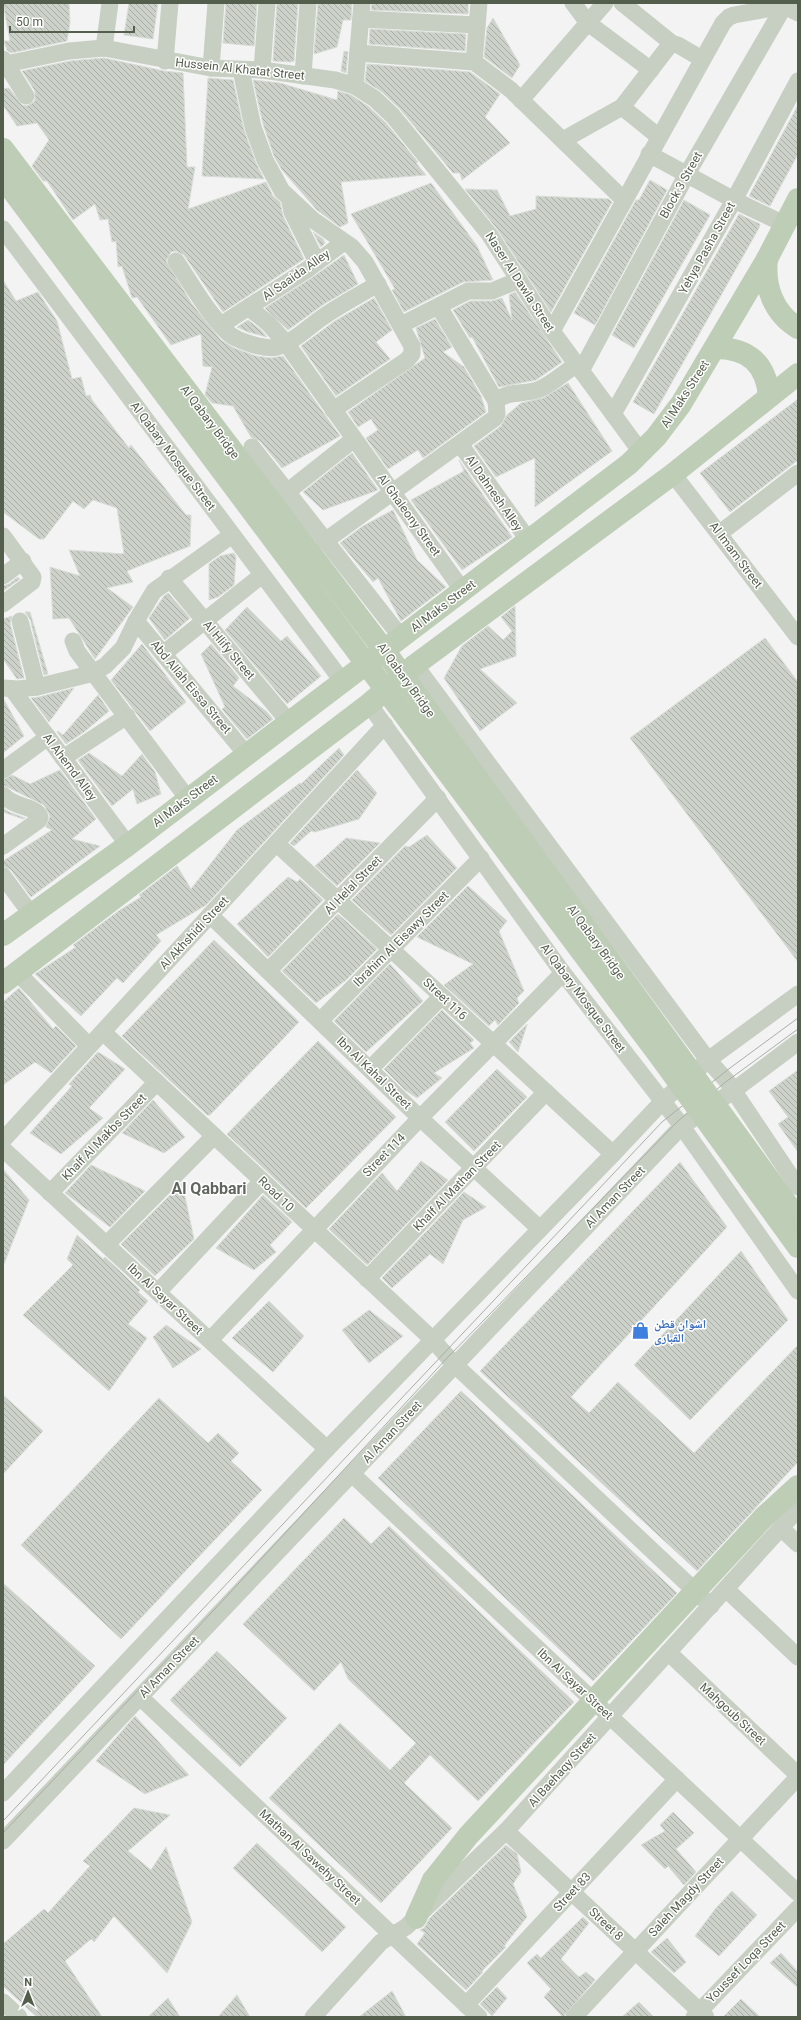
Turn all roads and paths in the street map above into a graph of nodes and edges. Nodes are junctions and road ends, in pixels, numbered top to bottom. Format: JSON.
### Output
{"nodes":[{"id":1,"x":110,"y":3,"type":"edge"},
{"id":2,"x":170,"y":3,"type":"edge"},
{"id":3,"x":216,"y":3,"type":"edge"},
{"id":4,"x":267,"y":3,"type":"edge"},
{"id":5,"x":308,"y":3,"type":"edge"},
{"id":6,"x":479,"y":3,"type":"edge"},
{"id":7,"x":573,"y":3,"type":"edge"},
{"id":8,"x":605,"y":3,"type":"edge"},
{"id":9,"x":622,"y":3,"type":"edge"},
{"id":10,"x":790,"y":8,"type":"edge"},
{"id":11,"x":361,"y":11,"type":"edge"},
{"id":12,"x":588,"y":23,"type":"junction"},
{"id":13,"x":477,"y":25,"type":"junction"},
{"id":14,"x":673,"y":44,"type":"junction"},
{"id":15,"x":104,"y":48,"type":"junction"},
{"id":16,"x":358,"y":53,"type":"junction"},
{"id":17,"x":702,"y":59,"type":"junction"},
{"id":18,"x":165,"y":60,"type":"junction"},
{"id":19,"x":4,"y":61,"type":"edge"},
{"id":20,"x":474,"y":62,"type":"junction"},
{"id":21,"x":211,"y":68,"type":"junction"},
{"id":22,"x":241,"y":70,"type":"junction"},
{"id":23,"x":262,"y":70,"type":"junction"},
{"id":24,"x":651,"y":70,"type":"junction"},
{"id":25,"x":303,"y":76,"type":"junction"},
{"id":26,"x":798,"y":81,"type":"edge"},
{"id":27,"x":355,"y":86,"type":"junction"},
{"id":28,"x":26,"y":96,"type":"dead end"},
{"id":29,"x":521,"y":100,"type":"junction"},
{"id":30,"x":622,"y":107,"type":"junction"},
{"id":31,"x":393,"y":116,"type":"joint"},
{"id":32,"x":659,"y":137,"type":"junction"},
{"id":33,"x":563,"y":140,"type":"junction"},
{"id":34,"x":3,"y":149,"type":"edge"},
{"id":35,"x":649,"y":154,"type":"junction"},
{"id":36,"x":686,"y":174,"type":"junction"},
{"id":37,"x":3,"y":178,"type":"edge"},
{"id":38,"x":798,"y":198,"type":"edge"},
{"id":39,"x":623,"y":199,"type":"junction"},
{"id":40,"x":289,"y":200,"type":"junction"},
{"id":41,"x":734,"y":200,"type":"junction"},
{"id":42,"x":784,"y":224,"type":"junction"},
{"id":43,"x":3,"y":229,"type":"edge"},
{"id":44,"x":344,"y":242,"type":"junction"},
{"id":45,"x":767,"y":258,"type":"junction"},
{"id":46,"x":176,"y":261,"type":"dead end"},
{"id":47,"x":317,"y":262,"type":"junction"},
{"id":48,"x":519,"y":280,"type":"junction"},
{"id":49,"x":378,"y":284,"type":"junction"},
{"id":50,"x":440,"y":307,"type":"junction"},
{"id":51,"x":249,"y":308,"type":"junction"},
{"id":52,"x":221,"y":325,"type":"junction"},
{"id":53,"x":401,"y":325,"type":"junction"},
{"id":54,"x":798,"y":328,"type":"edge"},
{"id":55,"x":552,"y":330,"type":"junction"},
{"id":56,"x":286,"y":343,"type":"junction"},
{"id":57,"x":715,"y":348,"type":"junction"},
{"id":58,"x":579,"y":367,"type":"junction"},
{"id":59,"x":798,"y":374,"type":"edge"},
{"id":60,"x":769,"y":396,"type":"junction"},
{"id":61,"x":496,"y":400,"type":"junction"},
{"id":62,"x":332,"y":410,"type":"junction"},
{"id":63,"x":613,"y":414,"type":"junction"},
{"id":64,"x":354,"y":439,"type":"junction"},
{"id":65,"x":460,"y":444,"type":"junction"},
{"id":66,"x":252,"y":447,"type":"dead end"},
{"id":67,"x":642,"y":452,"type":"junction"},
{"id":68,"x":798,"y":473,"type":"edge"},
{"id":69,"x":673,"y":474,"type":"junction"},
{"id":70,"x":287,"y":492,"type":"junction"},
{"id":71,"x":392,"y":493,"type":"junction"},
{"id":72,"x":720,"y":533,"type":"junction"},
{"id":73,"x":232,"y":535,"type":"junction"},
{"id":74,"x":3,"y":536,"type":"edge"},
{"id":75,"x":325,"y":541,"type":"junction"},
{"id":76,"x":529,"y":542,"type":"junction"},
{"id":77,"x":23,"y":561,"type":"junction"},
{"id":78,"x":262,"y":575,"type":"junction"},
{"id":79,"x":3,"y":576,"type":"edge"},
{"id":80,"x":169,"y":578,"type":"junction"},
{"id":81,"x":463,"y":591,"type":"junction"},
{"id":82,"x":3,"y":604,"type":"edge"},
{"id":83,"x":20,"y":621,"type":"dead end"},
{"id":84,"x":136,"y":621,"type":"junction"},
{"id":85,"x":205,"y":621,"type":"junction"},
{"id":86,"x":401,"y":637,"type":"junction"},
{"id":87,"x":798,"y":637,"type":"edge"},
{"id":88,"x":73,"y":641,"type":"dead end"},
{"id":89,"x":163,"y":654,"type":"junction"},
{"id":90,"x":415,"y":665,"type":"junction"},
{"id":91,"x":94,"y":672,"type":"junction"},
{"id":92,"x":343,"y":682,"type":"junction"},
{"id":93,"x":37,"y":687,"type":"junction"},
{"id":94,"x":8,"y":689,"type":"edge"},
{"id":95,"x":369,"y":704,"type":"junction"},
{"id":96,"x":126,"y":716,"type":"junction"},
{"id":97,"x":289,"y":722,"type":"junction"},
{"id":98,"x":385,"y":725,"type":"junction"},
{"id":99,"x":48,"y":737,"type":"junction"},
{"id":100,"x":246,"y":754,"type":"junction"},
{"id":101,"x":63,"y":758,"type":"junction"},
{"id":102,"x":3,"y":770,"type":"edge"},
{"id":103,"x":3,"y":795,"type":"edge"},
{"id":104,"x":438,"y":798,"type":"junction"},
{"id":105,"x":188,"y":799,"type":"junction"},
{"id":106,"x":277,"y":844,"type":"junction"},
{"id":107,"x":128,"y":845,"type":"junction"},
{"id":108,"x":3,"y":846,"type":"edge"},
{"id":109,"x":481,"y":858,"type":"junction"},
{"id":110,"x":3,"y":876,"type":"edge"},
{"id":111,"x":338,"y":900,"type":"junction"},
{"id":112,"x":31,"y":914,"type":"junction"},
{"id":113,"x":210,"y":915,"type":"junction"},
{"id":114,"x":3,"y":935,"type":"edge"},
{"id":115,"x":391,"y":949,"type":"junction"},
{"id":116,"x":268,"y":971,"type":"junction"},
{"id":117,"x":563,"y":973,"type":"junction"},
{"id":118,"x":10,"y":978,"type":"edge"},
{"id":119,"x":798,"y":994,"type":"edge"},
{"id":120,"x":442,"y":996,"type":"junction"},
{"id":121,"x":320,"y":1021,"type":"junction"},
{"id":122,"x":103,"y":1032,"type":"junction"},
{"id":123,"x":798,"y":1042,"type":"edge"},
{"id":124,"x":493,"y":1044,"type":"junction"},
{"id":125,"x":89,"y":1046,"type":"junction"},
{"id":126,"x":708,"y":1060,"type":"junction"},
{"id":127,"x":370,"y":1069,"type":"junction"},
{"id":128,"x":157,"y":1082,"type":"junction"},
{"id":129,"x":733,"y":1091,"type":"junction"},
{"id":130,"x":546,"y":1092,"type":"junction"},
{"id":131,"x":662,"y":1102,"type":"junction"},
{"id":132,"x":420,"y":1118,"type":"junction"},
{"id":133,"x":681,"y":1127,"type":"junction"},
{"id":134,"x":214,"y":1136,"type":"junction"},
{"id":135,"x":3,"y":1140,"type":"edge"},
{"id":136,"x":3,"y":1149,"type":"edge"},
{"id":137,"x":614,"y":1154,"type":"junction"},
{"id":138,"x":474,"y":1168,"type":"junction"},
{"id":139,"x":262,"y":1181,"type":"junction"},
{"id":140,"x":798,"y":1187,"type":"edge"},
{"id":141,"x":50,"y":1193,"type":"junction"},
{"id":142,"x":798,"y":1220,"type":"edge"},
{"id":143,"x":313,"y":1229,"type":"junction"},
{"id":144,"x":540,"y":1229,"type":"junction"},
{"id":145,"x":107,"y":1244,"type":"junction"},
{"id":146,"x":798,"y":1247,"type":"edge"},
{"id":147,"x":367,"y":1279,"type":"junction"},
{"id":148,"x":798,"y":1290,"type":"edge"},
{"id":149,"x":158,"y":1292,"type":"junction"},
{"id":150,"x":210,"y":1340,"type":"junction"},
{"id":151,"x":432,"y":1340,"type":"junction"},
{"id":152,"x":454,"y":1364,"type":"junction"},
{"id":153,"x":327,"y":1449,"type":"junction"},
{"id":154,"x":352,"y":1474,"type":"junction"},
{"id":155,"x":798,"y":1486,"type":"edge"},
{"id":156,"x":798,"y":1509,"type":"edge"},
{"id":157,"x":781,"y":1528,"type":"junction"},
{"id":158,"x":798,"y":1544,"type":"edge"},
{"id":159,"x":727,"y":1590,"type":"junction"},
{"id":160,"x":711,"y":1606,"type":"junction"},
{"id":161,"x":668,"y":1652,"type":"junction"},
{"id":162,"x":798,"y":1657,"type":"edge"},
{"id":163,"x":140,"y":1697,"type":"junction"},
{"id":164,"x":611,"y":1717,"type":"junction"},
{"id":165,"x":798,"y":1776,"type":"edge"},
{"id":166,"x":677,"y":1779,"type":"junction"},
{"id":167,"x":3,"y":1793,"type":"edge"},
{"id":168,"x":506,"y":1831,"type":"junction"},
{"id":169,"x":740,"y":1838,"type":"junction"},
{"id":170,"x":3,"y":1841,"type":"edge"},
{"id":171,"x":572,"y":1892,"type":"junction"},
{"id":172,"x":798,"y":1893,"type":"edge"},
{"id":173,"x":798,"y":1908,"type":"edge"},
{"id":174,"x":416,"y":1918,"type":"junction"},
{"id":175,"x":391,"y":1934,"type":"junction"},
{"id":176,"x":636,"y":1952,"type":"junction"},
{"id":177,"x":3,"y":2002,"type":"edge"},
{"id":178,"x":466,"y":2005,"type":"junction"},
{"id":179,"x":700,"y":2015,"type":"edge"},
{"id":180,"x":18,"y":2017,"type":"edge"},
{"id":181,"x":313,"y":2017,"type":"edge"},
{"id":182,"x":479,"y":2017,"type":"edge"},
{"id":183,"x":574,"y":2017,"type":"edge"}],
"edges":[{"from":1,"to":15,"type":"street"},
{"from":2,"to":18,"type":"street"},
{"from":3,"to":21,"type":"street"},
{"from":4,"to":23,"type":"street"},
{"from":5,"to":25,"type":"street"},
{"from":6,"to":13,"type":"street"},
{"from":7,"to":12,"type":"street"},
{"from":8,"to":12,"type":"street"},
{"from":9,"to":14,"type":"street"},
{"from":10,"to":17,"type":"street"},
{"from":10,"to":36,"type":"street","name":"Block 3 Street"},
{"from":11,"to":13,"type":"street"},
{"from":11,"to":16,"type":"street"},
{"from":12,"to":24,"type":"street"},
{"from":12,"to":29,"type":"street"},
{"from":13,"to":20,"type":"street"},
{"from":14,"to":17,"type":"street"},
{"from":14,"to":24,"type":"street"},
{"from":15,"to":18,"type":"street","name":"Hussein Al Khatat Street"},
{"from":15,"to":19,"type":"street","name":"Hussein Al Khatat Street"},
{"from":16,"to":20,"type":"street"},
{"from":16,"to":27,"type":"street"},
{"from":17,"to":32,"type":"street"},
{"from":18,"to":21,"type":"street","name":"Hussein Al Khatat Street"},
{"from":19,"to":28,"type":"street"},
{"from":20,"to":29,"type":"street"},
{"from":21,"to":22,"type":"street","name":"Hussein Al Khatat Street"},
{"from":22,"to":23,"type":"street","name":"Hussein Al Khatat Street"},
{"from":22,"to":40,"type":"street"},
{"from":23,"to":25,"type":"street","name":"Hussein Al Khatat Street"},
{"from":24,"to":30,"type":"street"},
{"from":25,"to":27,"type":"street","name":"Hussein Al Khatat Street"},
{"from":26,"to":41,"type":"street","name":"Yehya Pasha Street"},
{"from":27,"to":31,"type":"street","name":"Hussein Al Khatat Street"},
{"from":29,"to":33,"type":"street"},
{"from":30,"to":32,"type":"street"},
{"from":30,"to":33,"type":"street"},
{"from":31,"to":48,"type":"street","name":"Naser Al Dawla Street"},
{"from":32,"to":35,"type":"street"},
{"from":33,"to":39,"type":"street"},
{"from":34,"to":142,"type":"main road","name":"Al Qabary Bridge","bridge":true},
{"from":35,"to":36,"type":"street"},
{"from":35,"to":39,"type":"street"},
{"from":36,"to":41,"type":"street"},
{"from":36,"to":58,"type":"street","name":"Block 3 Street"},
{"from":37,"to":146,"type":"main road","name":"Al Qabary Bridge","bridge":true},
{"from":38,"to":42,"type":"main road","name":"Al Maks Street"},
{"from":39,"to":55,"type":"street"},
{"from":40,"to":44,"type":"street"},
{"from":40,"to":47,"type":"street"},
{"from":41,"to":42,"type":"street"},
{"from":41,"to":63,"type":"street","name":"Yehya Pasha Street"},
{"from":42,"to":45,"type":"main road","name":"Al Maks Street"},
{"from":43,"to":73,"type":"street","name":"Al Qabary Mosque Street"},
{"from":44,"to":47,"type":"street","name":"Al Saaida Alley"},
{"from":44,"to":49,"type":"street"},
{"from":45,"to":54,"type":"main road"},
{"from":45,"to":57,"type":"main road","name":"Al Maks Street"},
{"from":46,"to":52,"type":"street"},
{"from":47,"to":51,"type":"street","name":"Al Saaida Alley"},
{"from":48,"to":50,"type":"street"},
{"from":48,"to":55,"type":"street","name":"Naser Al Dawla Street"},
{"from":49,"to":53,"type":"street"},
{"from":49,"to":56,"type":"street"},
{"from":50,"to":53,"type":"street"},
{"from":50,"to":61,"type":"street"},
{"from":51,"to":52,"type":"street","name":"Al Saaida Alley"},
{"from":51,"to":56,"type":"street","name":"Al Ghaleony Street"},
{"from":52,"to":56,"type":"street"},
{"from":53,"to":62,"type":"street"},
{"from":55,"to":58,"type":"street","name":"Naser Al Dawla Street"},
{"from":56,"to":62,"type":"street","name":"Al Ghaleony Street"},
{"from":57,"to":60,"type":"main road"},
{"from":57,"to":67,"type":"main road","name":"Al Maks Street"},
{"from":58,"to":61,"type":"street"},
{"from":58,"to":63,"type":"street","name":"Naser Al Dawla Street"},
{"from":59,"to":60,"type":"main road"},
{"from":60,"to":69,"type":"main road"},
{"from":61,"to":65,"type":"street"},
{"from":62,"to":64,"type":"street","name":"Al Ghaleony Street"},
{"from":63,"to":67,"type":"street","name":"Naser Al Dawla Street"},
{"from":64,"to":70,"type":"street"},
{"from":64,"to":71,"type":"street","name":"Al Ghaleony Street"},
{"from":65,"to":71,"type":"street"},
{"from":65,"to":76,"type":"street","name":"Al Dahnesh Alley"},
{"from":66,"to":70,"type":"street"},
{"from":67,"to":76,"type":"main road","name":"Al Maks Street"},
{"from":68,"to":72,"type":"street"},
{"from":69,"to":72,"type":"street","name":"Al Imam Street"},
{"from":69,"to":90,"type":"main road"},
{"from":70,"to":75,"type":"street"},
{"from":71,"to":75,"type":"street"},
{"from":71,"to":81,"type":"street","name":"Al Ghaleony Street"},
{"from":72,"to":87,"type":"street","name":"Al Imam Street"},
{"from":73,"to":78,"type":"street","name":"Al Qabary Mosque Street"},
{"from":73,"to":80,"type":"street"},
{"from":74,"to":77,"type":"street"},
{"from":75,"to":86,"type":"street"},
{"from":76,"to":81,"type":"main road","name":"Al Maks Street"},
{"from":77,"to":79,"type":"street"},
{"from":77,"to":82,"type":"street"},
{"from":78,"to":85,"type":"street"},
{"from":78,"to":92,"type":"street","name":"Al Qabary Mosque Street"},
{"from":80,"to":84,"type":"street"},
{"from":80,"to":85,"type":"street","name":"Al Hlify Street"},
{"from":81,"to":86,"type":"main road","name":"Al Maks Street"},
{"from":83,"to":93,"type":"street"},
{"from":84,"to":89,"type":"street","name":"Abd Allah Eissa Street"},
{"from":84,"to":91,"type":"street"},
{"from":85,"to":89,"type":"street"},
{"from":85,"to":97,"type":"street","name":"Al Hlify Street"},
{"from":86,"to":92,"type":"main road","name":"Al Maks Street"},
{"from":88,"to":91,"type":"street"},
{"from":89,"to":100,"type":"street","name":"Abd Allah Eissa Street"},
{"from":90,"to":95,"type":"main road"},
{"from":90,"to":126,"type":"street"},
{"from":91,"to":93,"type":"street"},
{"from":91,"to":96,"type":"street"},
{"from":92,"to":97,"type":"main road","name":"Al Maks Street"},
{"from":93,"to":94,"type":"street"},
{"from":94,"to":99,"type":"street","name":"Al Ahemd Alley"},
{"from":95,"to":98,"type":"street","name":"Al Qabary Mosque Street"},
{"from":95,"to":118,"type":"main road"},
{"from":96,"to":101,"type":"street"},
{"from":96,"to":105,"type":"street"},
{"from":97,"to":100,"type":"main road","name":"Al Maks Street"},
{"from":98,"to":104,"type":"street","name":"Al Qabary Mosque Street"},
{"from":98,"to":106,"type":"street","name":"Al Akhshidi Street"},
{"from":99,"to":101,"type":"street","name":"Al Ahemd Alley"},
{"from":99,"to":102,"type":"street"},
{"from":100,"to":105,"type":"main road","name":"Al Maks Street"},
{"from":101,"to":107,"type":"street","name":"Al Ahemd Alley"},
{"from":103,"to":108,"type":"street"},
{"from":104,"to":109,"type":"street","name":"Al Qabary Mosque Street"},
{"from":104,"to":111,"type":"street","name":"Al Helal Street"},
{"from":105,"to":107,"type":"main road","name":"Al Maks Street"},
{"from":106,"to":111,"type":"street","name":"Street 116"},
{"from":106,"to":113,"type":"street","name":"Al Akhshidi Street"},
{"from":107,"to":112,"type":"main road","name":"Al Maks Street"},
{"from":109,"to":115,"type":"street","name":"Ibrahim Al Eisawy Street"},
{"from":109,"to":117,"type":"street","name":"Al Qabary Mosque Street"},
{"from":110,"to":112,"type":"street"},
{"from":111,"to":115,"type":"street","name":"Street 116"},
{"from":111,"to":116,"type":"street","name":"Al Helal Street"},
{"from":112,"to":114,"type":"main road","name":"Al Maks Street"},
{"from":113,"to":116,"type":"street","name":"Ibn Al Kahal Street"},
{"from":113,"to":122,"type":"street","name":"Al Akhshidi Street"},
{"from":115,"to":120,"type":"street","name":"Street 116"},
{"from":115,"to":121,"type":"street","name":"Ibrahim Al Eisawy Street"},
{"from":116,"to":121,"type":"street","name":"Ibn Al Kahal Street"},
{"from":117,"to":124,"type":"street","name":"Street 114"},
{"from":117,"to":131,"type":"street","name":"Al Qabary Mosque Street"},
{"from":118,"to":125,"type":"street"},
{"from":119,"to":126,"type":"street"},
{"from":120,"to":124,"type":"street","name":"Street 116"},
{"from":120,"to":127,"type":"street"},
{"from":121,"to":127,"type":"street","name":"Ibn Al Kahal Street"},
{"from":122,"to":125,"type":"street","name":"Al Akhshidi Street"},
{"from":122,"to":128,"type":"street","name":"Road 10"},
{"from":123,"to":129,"type":"street","name":"Al Aman Street"},
{"from":124,"to":130,"type":"street","name":"Street 116"},
{"from":124,"to":132,"type":"street","name":"Street 114"},
{"from":125,"to":135,"type":"street","name":"Al Akhshidi Street"},
{"from":126,"to":129,"type":"street"},
{"from":126,"to":131,"type":"street"},
{"from":127,"to":132,"type":"street","name":"Ibn Al Kahal Street"},
{"from":128,"to":134,"type":"street","name":"Road 10"},
{"from":128,"to":141,"type":"street","name":"Khalf Al Makbs Street"},
{"from":129,"to":133,"type":"street","name":"Al Aman Street"},
{"from":129,"to":140,"type":"street"},
{"from":130,"to":137,"type":"street","name":"Street 116"},
{"from":130,"to":138,"type":"street","name":"Khalf Al Mathan Street"},
{"from":131,"to":133,"type":"street","name":"Al Qabary Mosque Street"},
{"from":131,"to":137,"type":"street"},
{"from":132,"to":138,"type":"street","name":"Ibn Al Kahal Street"},
{"from":132,"to":143,"type":"street","name":"Street 114"},
{"from":133,"to":148,"type":"street","name":"Al Qabary Mosque Street"},
{"from":133,"to":152,"type":"street","name":"Al Aman Street"},
{"from":134,"to":139,"type":"street","name":"Road 10"},
{"from":134,"to":145,"type":"street"},
{"from":136,"to":141,"type":"street","name":"Ibn Al Sayar Street"},
{"from":137,"to":144,"type":"street"},
{"from":138,"to":144,"type":"street","name":"Ibn Al Kahal Street"},
{"from":138,"to":147,"type":"street","name":"Khalf Al Mathan Street"},
{"from":139,"to":143,"type":"street","name":"Road 10"},
{"from":139,"to":149,"type":"street"},
{"from":141,"to":145,"type":"street","name":"Ibn Al Sayar Street"},
{"from":143,"to":147,"type":"street","name":"Road 10"},
{"from":143,"to":150,"type":"street","name":"Street 114"},
{"from":144,"to":151,"type":"street"},
{"from":145,"to":149,"type":"street","name":"Ibn Al Sayar Street"},
{"from":147,"to":151,"type":"street","name":"Road 10"},
{"from":149,"to":150,"type":"street","name":"Ibn Al Sayar Street"},
{"from":150,"to":153,"type":"street","name":"Ibn Al Sayar Street"},
{"from":151,"to":152,"type":"street","name":"Road 10"},
{"from":151,"to":153,"type":"street"},
{"from":152,"to":154,"type":"street","name":"Al Aman Street"},
{"from":152,"to":160,"type":"street","name":"Road 10"},
{"from":153,"to":167,"type":"street"},
{"from":154,"to":163,"type":"street","name":"Al Aman Street"},
{"from":154,"to":164,"type":"street","name":"Ibn Al Sayar Street"},
{"from":155,"to":174,"type":"main road","bridge":true},
{"from":156,"to":157,"type":"street","name":"Al Baehaqy Street"},
{"from":157,"to":158,"type":"street"},
{"from":157,"to":159,"type":"street","name":"Al Baehaqy Street"},
{"from":159,"to":160,"type":"street","name":"Al Baehaqy Street"},
{"from":159,"to":162,"type":"street"},
{"from":160,"to":161,"type":"street","name":"Al Baehaqy Street"},
{"from":161,"to":164,"type":"street","name":"Al Baehaqy Street"},
{"from":161,"to":165,"type":"street","name":"Mahgoub Street"},
{"from":163,"to":170,"type":"street","name":"Al Aman Street"},
{"from":163,"to":175,"type":"street","name":"Mathan Al Sawehy Street"},
{"from":164,"to":166,"type":"street","name":"Ibn Al Sayar Street"},
{"from":164,"to":168,"type":"street","name":"Al Baehaqy Street"},
{"from":165,"to":169,"type":"street","name":"Saleh Magdy Street"},
{"from":166,"to":169,"type":"street","name":"Ibn Al Sayar Street"},
{"from":166,"to":171,"type":"street","name":"Street 83"},
{"from":168,"to":171,"type":"street","name":"Street 8"},
{"from":168,"to":174,"type":"street","name":"Al Baehaqy Street"},
{"from":169,"to":172,"type":"street","name":"Ibn Al Sayar Street"},
{"from":169,"to":176,"type":"street","name":"Saleh Magdy Street"},
{"from":171,"to":176,"type":"street","name":"Street 8"},
{"from":171,"to":178,"type":"street","name":"Street 83"},
{"from":173,"to":179,"type":"street","name":"Youssef Loqa Street"},
{"from":174,"to":175,"type":"street","name":"Al Baehaqy Street"},
{"from":175,"to":178,"type":"street","name":"Mathan Al Sawehy Street"},
{"from":175,"to":181,"type":"street","name":"Al Baehaqy Street"},
{"from":176,"to":179,"type":"street","name":"Street 8"},
{"from":176,"to":183,"type":"street","name":"Saleh Magdy Street"},
{"from":177,"to":180,"type":"street"},
{"from":178,"to":182,"type":"street","name":"Mathan Al Sawehy Street"}]}
